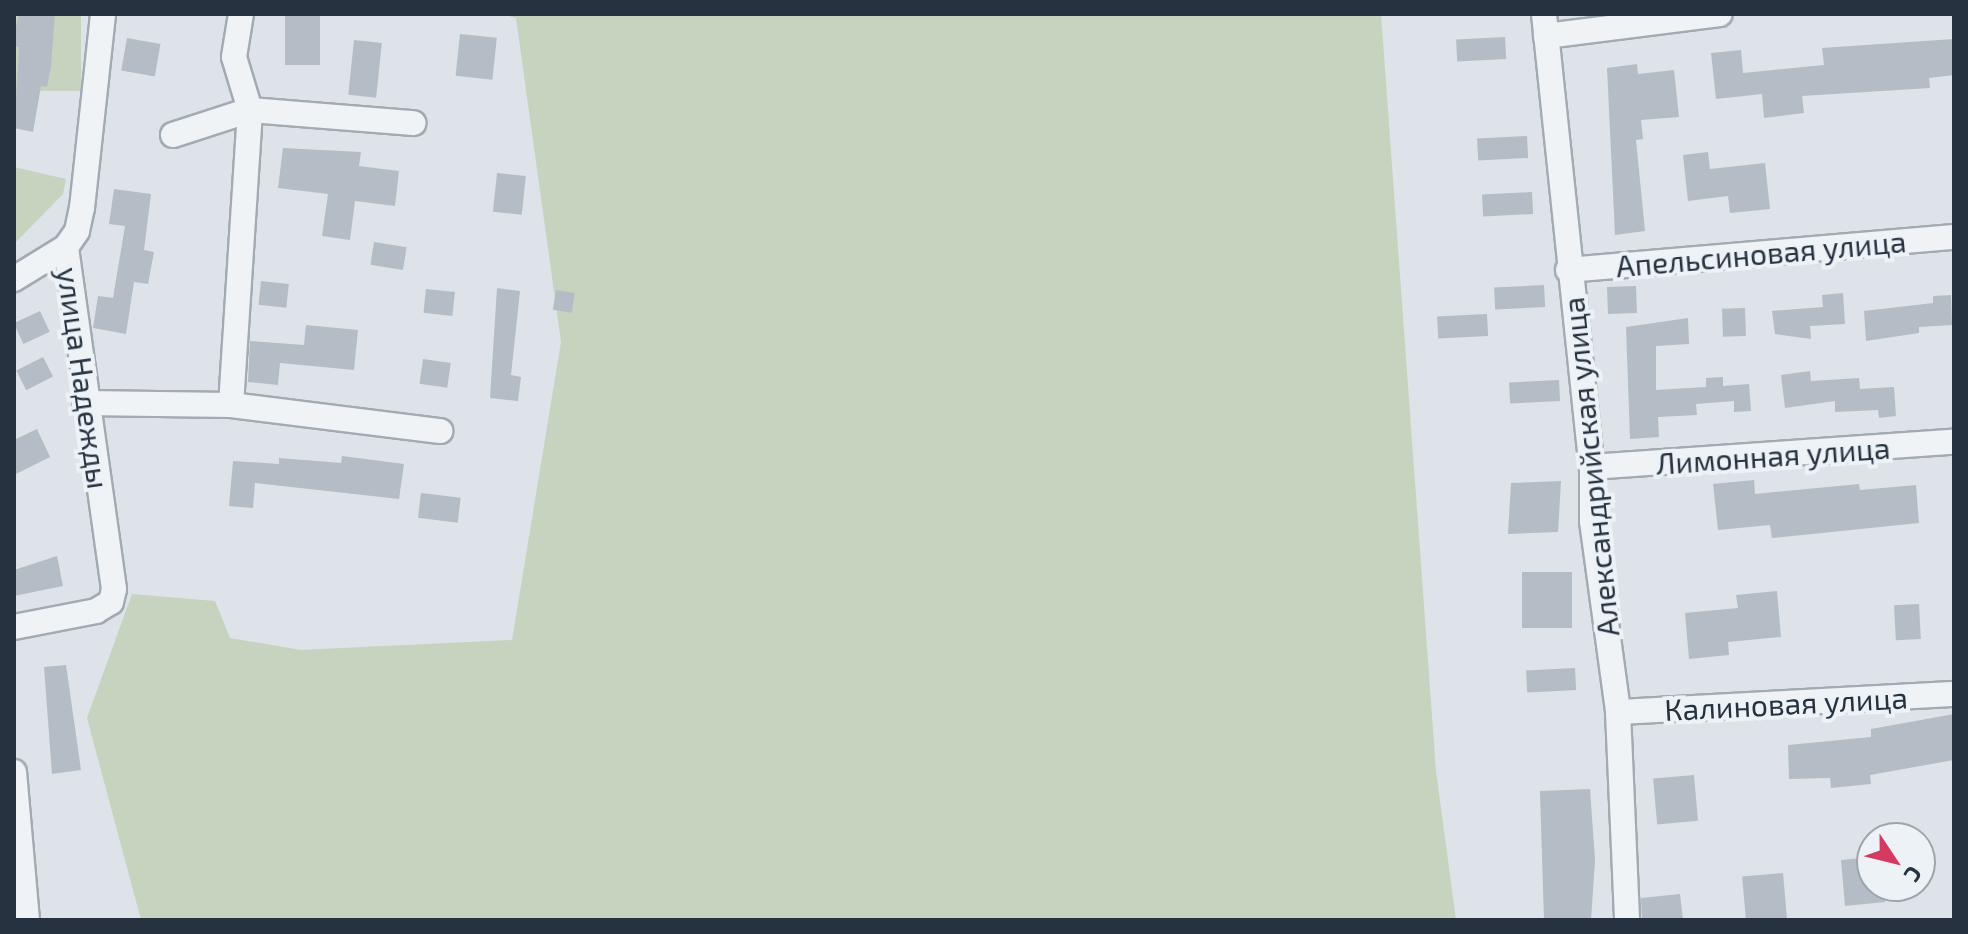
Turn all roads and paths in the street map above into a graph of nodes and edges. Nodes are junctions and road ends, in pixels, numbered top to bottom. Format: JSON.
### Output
{"nodes":[{"id":1,"x":103,"y":14,"type":"edge"},
{"id":2,"x":241,"y":14,"type":"edge"},
{"id":3,"x":1720,"y":14,"type":"edge"},
{"id":4,"x":1545,"y":25,"type":"edge"},
{"id":5,"x":250,"y":110,"type":"junction"},
{"id":6,"x":413,"y":123,"type":"dead end"},
{"id":7,"x":173,"y":135,"type":"dead end"},
{"id":8,"x":1954,"y":237,"type":"edge"},
{"id":9,"x":66,"y":247,"type":"junction"},
{"id":10,"x":1568,"y":270,"type":"junction"},
{"id":11,"x":14,"y":279,"type":"edge"},
{"id":12,"x":85,"y":403,"type":"junction"},
{"id":13,"x":231,"y":405,"type":"junction"},
{"id":14,"x":440,"y":431,"type":"dead end"},
{"id":15,"x":1954,"y":442,"type":"edge"},
{"id":16,"x":1592,"y":467,"type":"junction"},
{"id":17,"x":14,"y":627,"type":"edge"},
{"id":18,"x":1954,"y":694,"type":"edge"},
{"id":19,"x":1618,"y":712,"type":"junction"},
{"id":20,"x":14,"y":772,"type":"edge"},
{"id":21,"x":27,"y":920,"type":"edge"},
{"id":22,"x":1627,"y":920,"type":"edge"}],
"edges":[{"from":1,"to":9,"type":"street","name":"улица Надежды"},
{"from":2,"to":5,"type":"street"},
{"from":3,"to":4,"type":"street"},
{"from":4,"to":10,"type":"street","name":"Александрийская улица"},
{"from":5,"to":6,"type":"street"},
{"from":5,"to":7,"type":"street"},
{"from":5,"to":13,"type":"street"},
{"from":8,"to":10,"type":"street","name":"Апельсиновая улица"},
{"from":9,"to":11,"type":"street"},
{"from":9,"to":12,"type":"street","name":"улица Надежды"},
{"from":10,"to":16,"type":"street","name":"Александрийская улица"},
{"from":12,"to":13,"type":"street"},
{"from":12,"to":17,"type":"street","name":"улица Надежды"},
{"from":13,"to":14,"type":"street"},
{"from":15,"to":16,"type":"street","name":"Лимонная улица"},
{"from":16,"to":19,"type":"street","name":"Александрийская улица"},
{"from":18,"to":19,"type":"street","name":"Калиновая улица"},
{"from":19,"to":22,"type":"street","name":"Александрийская улица"},
{"from":20,"to":21,"type":"street"}]}
